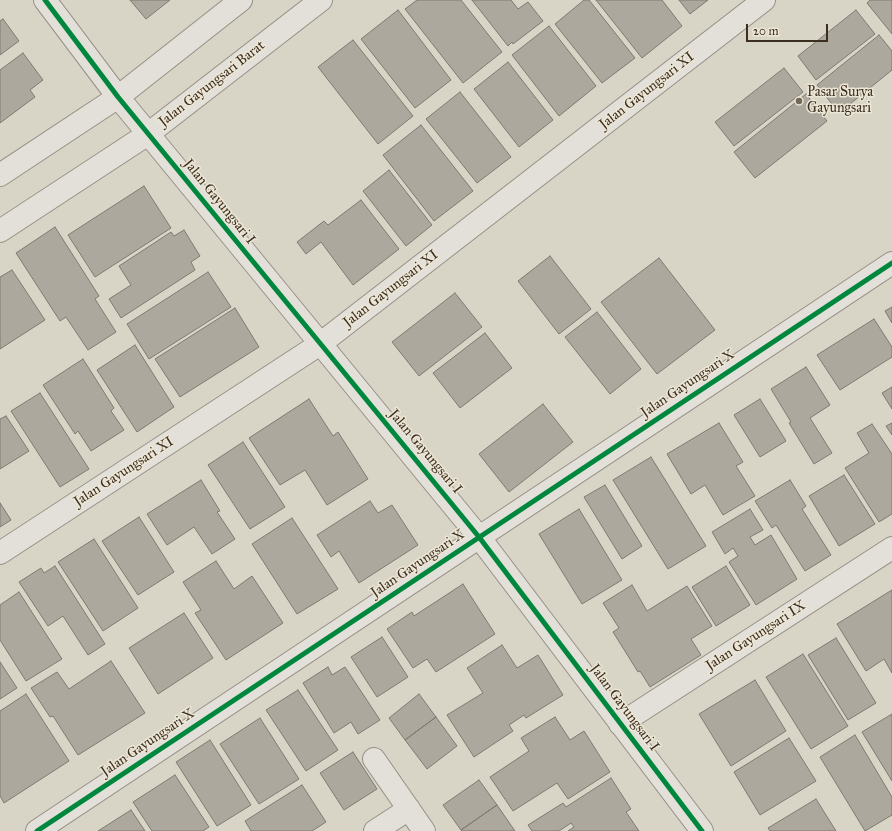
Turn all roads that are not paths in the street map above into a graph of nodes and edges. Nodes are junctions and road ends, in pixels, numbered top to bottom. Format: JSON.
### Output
{"nodes":[{"id":1,"x":45,"y":0,"type":"edge"},
{"id":2,"x":241,"y":0,"type":"edge"},
{"id":3,"x":321,"y":0,"type":"edge"},
{"id":4,"x":764,"y":0,"type":"edge"},
{"id":5,"x":118,"y":97,"type":"junction"},
{"id":6,"x":148,"y":134,"type":"junction"},
{"id":7,"x":0,"y":175,"type":"edge"},
{"id":8,"x":0,"y":231,"type":"edge"},
{"id":9,"x":892,"y":263,"type":"edge"},
{"id":10,"x":320,"y":344,"type":"junction"},
{"id":11,"x":479,"y":537,"type":"junction"},
{"id":12,"x":892,"y":548,"type":"edge"},
{"id":13,"x":0,"y":554,"type":"edge"},
{"id":14,"x":620,"y":724,"type":"junction"},
{"id":15,"x":374,"y":759,"type":"dead end"},
{"id":16,"x":409,"y":809,"type":"junction"},
{"id":17,"x":37,"y":831,"type":"edge"},
{"id":18,"x":375,"y":831,"type":"edge"},
{"id":19,"x":424,"y":831,"type":"edge"},
{"id":20,"x":702,"y":831,"type":"edge"}],
"edges":[{"from":1,"to":5,"type":"street","name":"Jalan Gayungsari I"},
{"from":2,"to":5,"type":"street"},
{"from":3,"to":6,"type":"street","name":"Jalan Gayungsari Barat"},
{"from":4,"to":10,"type":"street","name":"Jalan Gayungsari XI"},
{"from":5,"to":6,"type":"street","name":"Jalan Gayungsari I"},
{"from":5,"to":7,"type":"street"},
{"from":6,"to":8,"type":"street","name":"Jalan Gayungsari Barat"},
{"from":6,"to":10,"type":"street","name":"Jalan Gayungsari I"},
{"from":9,"to":11,"type":"street","name":"Jalan Gayungsari X"},
{"from":10,"to":11,"type":"street","name":"Jalan Gayungsari I"},
{"from":10,"to":13,"type":"street","name":"Jalan Gayungsari XI"},
{"from":11,"to":14,"type":"street","name":"Jalan Gayungsari I"},
{"from":11,"to":17,"type":"street","name":"Jalan Gayungsari X"},
{"from":12,"to":14,"type":"street","name":"Jalan Gayungsari IX"},
{"from":14,"to":20,"type":"street","name":"Jalan Gayungsari I"},
{"from":15,"to":16,"type":"street"},
{"from":16,"to":18,"type":"street"},
{"from":16,"to":19,"type":"street"}]}
